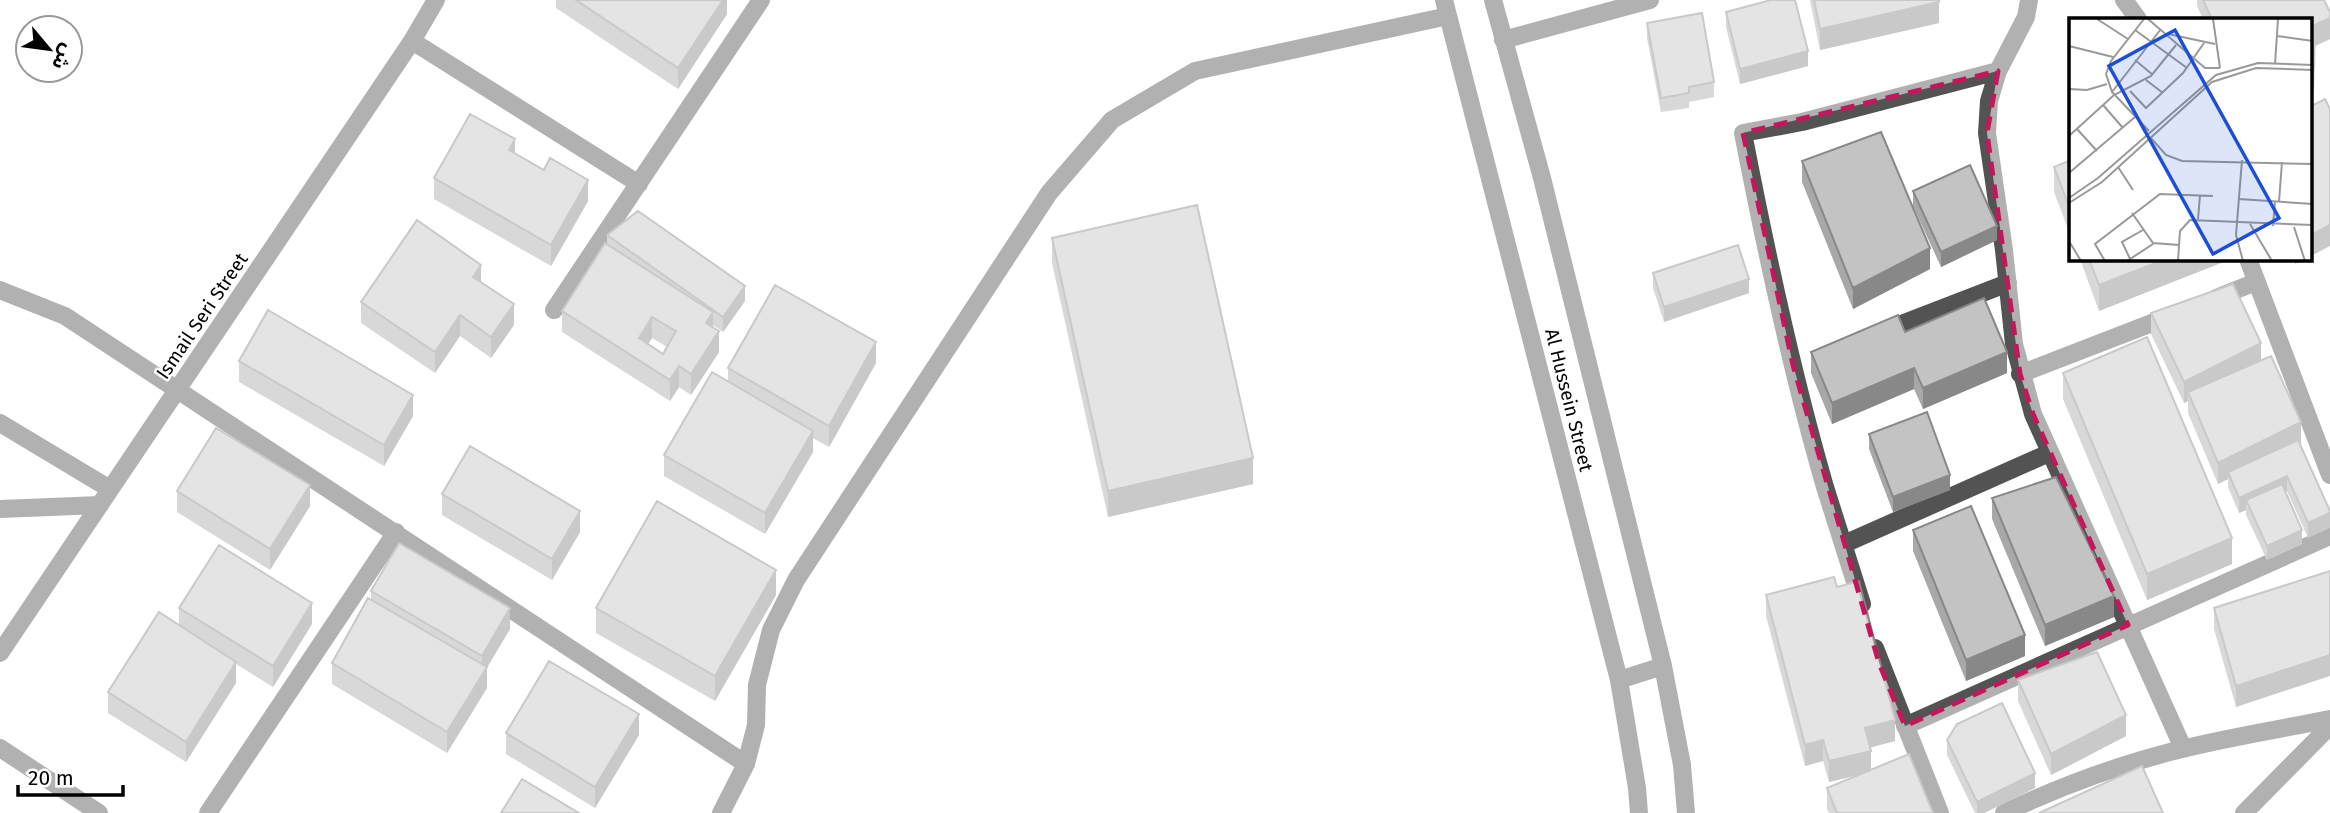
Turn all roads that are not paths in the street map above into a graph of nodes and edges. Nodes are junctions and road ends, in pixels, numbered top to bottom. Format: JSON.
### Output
{"nodes":[{"id":1,"x":436,"y":0,"type":"edge"},
{"id":2,"x":761,"y":0,"type":"edge"},
{"id":3,"x":1493,"y":0,"type":"edge"},
{"id":4,"x":1650,"y":0,"type":"edge"},
{"id":5,"x":2029,"y":0,"type":"edge"},
{"id":6,"x":2124,"y":0,"type":"edge"},
{"id":7,"x":1446,"y":8,"type":"edge"},
{"id":8,"x":2137,"y":18,"type":"edge"},
{"id":9,"x":1503,"y":40,"type":"junction"},
{"id":10,"x":412,"y":41,"type":"junction"},
{"id":11,"x":1998,"y":71,"type":"junction"},
{"id":12,"x":639,"y":184,"type":"junction"},
{"id":13,"x":2249,"y":261,"type":"edge"},
{"id":14,"x":2256,"y":282,"type":"junction"},
{"id":15,"x":2008,"y":283,"type":"junction"},
{"id":16,"x":0,"y":290,"type":"edge"},
{"id":17,"x":554,"y":310,"type":"dead end"},
{"id":18,"x":1868,"y":336,"type":"edge"},
{"id":19,"x":2020,"y":374,"type":"junction"},
{"id":20,"x":178,"y":388,"type":"junction"},
{"id":21,"x":0,"y":423,"type":"edge"},
{"id":22,"x":2049,"y":453,"type":"junction"},
{"id":23,"x":2330,"y":475,"type":"edge"},
{"id":24,"x":110,"y":489,"type":"junction"},
{"id":25,"x":100,"y":505,"type":"junction"},
{"id":26,"x":0,"y":509,"type":"edge"},
{"id":27,"x":396,"y":532,"type":"junction"},
{"id":28,"x":2330,"y":536,"type":"edge"},
{"id":29,"x":1844,"y":544,"type":"junction"},
{"id":30,"x":2128,"y":625,"type":"junction"},
{"id":31,"x":0,"y":653,"type":"edge"},
{"id":32,"x":1663,"y":666,"type":"junction"},
{"id":33,"x":1619,"y":680,"type":"junction"},
{"id":34,"x":2330,"y":719,"type":"edge"},
{"id":35,"x":1905,"y":726,"type":"junction"},
{"id":36,"x":2330,"y":726,"type":"edge"},
{"id":37,"x":0,"y":748,"type":"edge"},
{"id":38,"x":2183,"y":748,"type":"junction"},
{"id":39,"x":746,"y":764,"type":"junction"},
{"id":40,"x":99,"y":813,"type":"edge"},
{"id":41,"x":208,"y":813,"type":"edge"},
{"id":42,"x":721,"y":813,"type":"edge"},
{"id":43,"x":1639,"y":813,"type":"edge"},
{"id":44,"x":1686,"y":813,"type":"edge"},
{"id":45,"x":1940,"y":813,"type":"edge"},
{"id":46,"x":2004,"y":813,"type":"edge"},
{"id":47,"x":2244,"y":813,"type":"edge"}],
"edges":[{"from":1,"to":10,"type":"street","name":"Ismail Seri Street"},
{"from":2,"to":12,"type":"street"},
{"from":3,"to":9,"type":"street","name":"Al Hussein Street"},
{"from":4,"to":9,"type":"street"},
{"from":5,"to":11,"type":"street"},
{"from":6,"to":8,"type":"street"},
{"from":7,"to":33,"type":"street","name":"Al Hussein Street"},
{"from":7,"to":39,"type":"street"},
{"from":9,"to":32,"type":"street","name":"Al Hussein Street"},
{"from":10,"to":12,"type":"street"},
{"from":10,"to":20,"type":"street","name":"Ismail Seri Street"},
{"from":11,"to":15,"type":"street"},
{"from":11,"to":29,"type":"street"},
{"from":12,"to":17,"type":"street"},
{"from":13,"to":14,"type":"street"},
{"from":14,"to":19,"type":"street"},
{"from":14,"to":23,"type":"street"},
{"from":15,"to":18,"type":"street"},
{"from":15,"to":19,"type":"street"},
{"from":16,"to":20,"type":"street"},
{"from":19,"to":22,"type":"street"},
{"from":20,"to":24,"type":"street","name":"Ismail Seri Street"},
{"from":20,"to":27,"type":"street"},
{"from":21,"to":24,"type":"street"},
{"from":22,"to":29,"type":"street"},
{"from":22,"to":30,"type":"street"},
{"from":24,"to":25,"type":"street","name":"Ismail Seri Street"},
{"from":25,"to":26,"type":"street"},
{"from":25,"to":31,"type":"street","name":"Ismail Seri Street"},
{"from":27,"to":39,"type":"street"},
{"from":27,"to":41,"type":"street"},
{"from":28,"to":30,"type":"street"},
{"from":29,"to":35,"type":"street"},
{"from":30,"to":35,"type":"street"},
{"from":30,"to":38,"type":"street"},
{"from":32,"to":33,"type":"street"},
{"from":32,"to":44,"type":"street","name":"Al Hussein Street"},
{"from":33,"to":43,"type":"street","name":"Al Hussein Street"},
{"from":34,"to":38,"type":"street"},
{"from":35,"to":45,"type":"street"},
{"from":36,"to":47,"type":"street"},
{"from":37,"to":40,"type":"street"},
{"from":38,"to":46,"type":"street"},
{"from":39,"to":42,"type":"street"}]}
